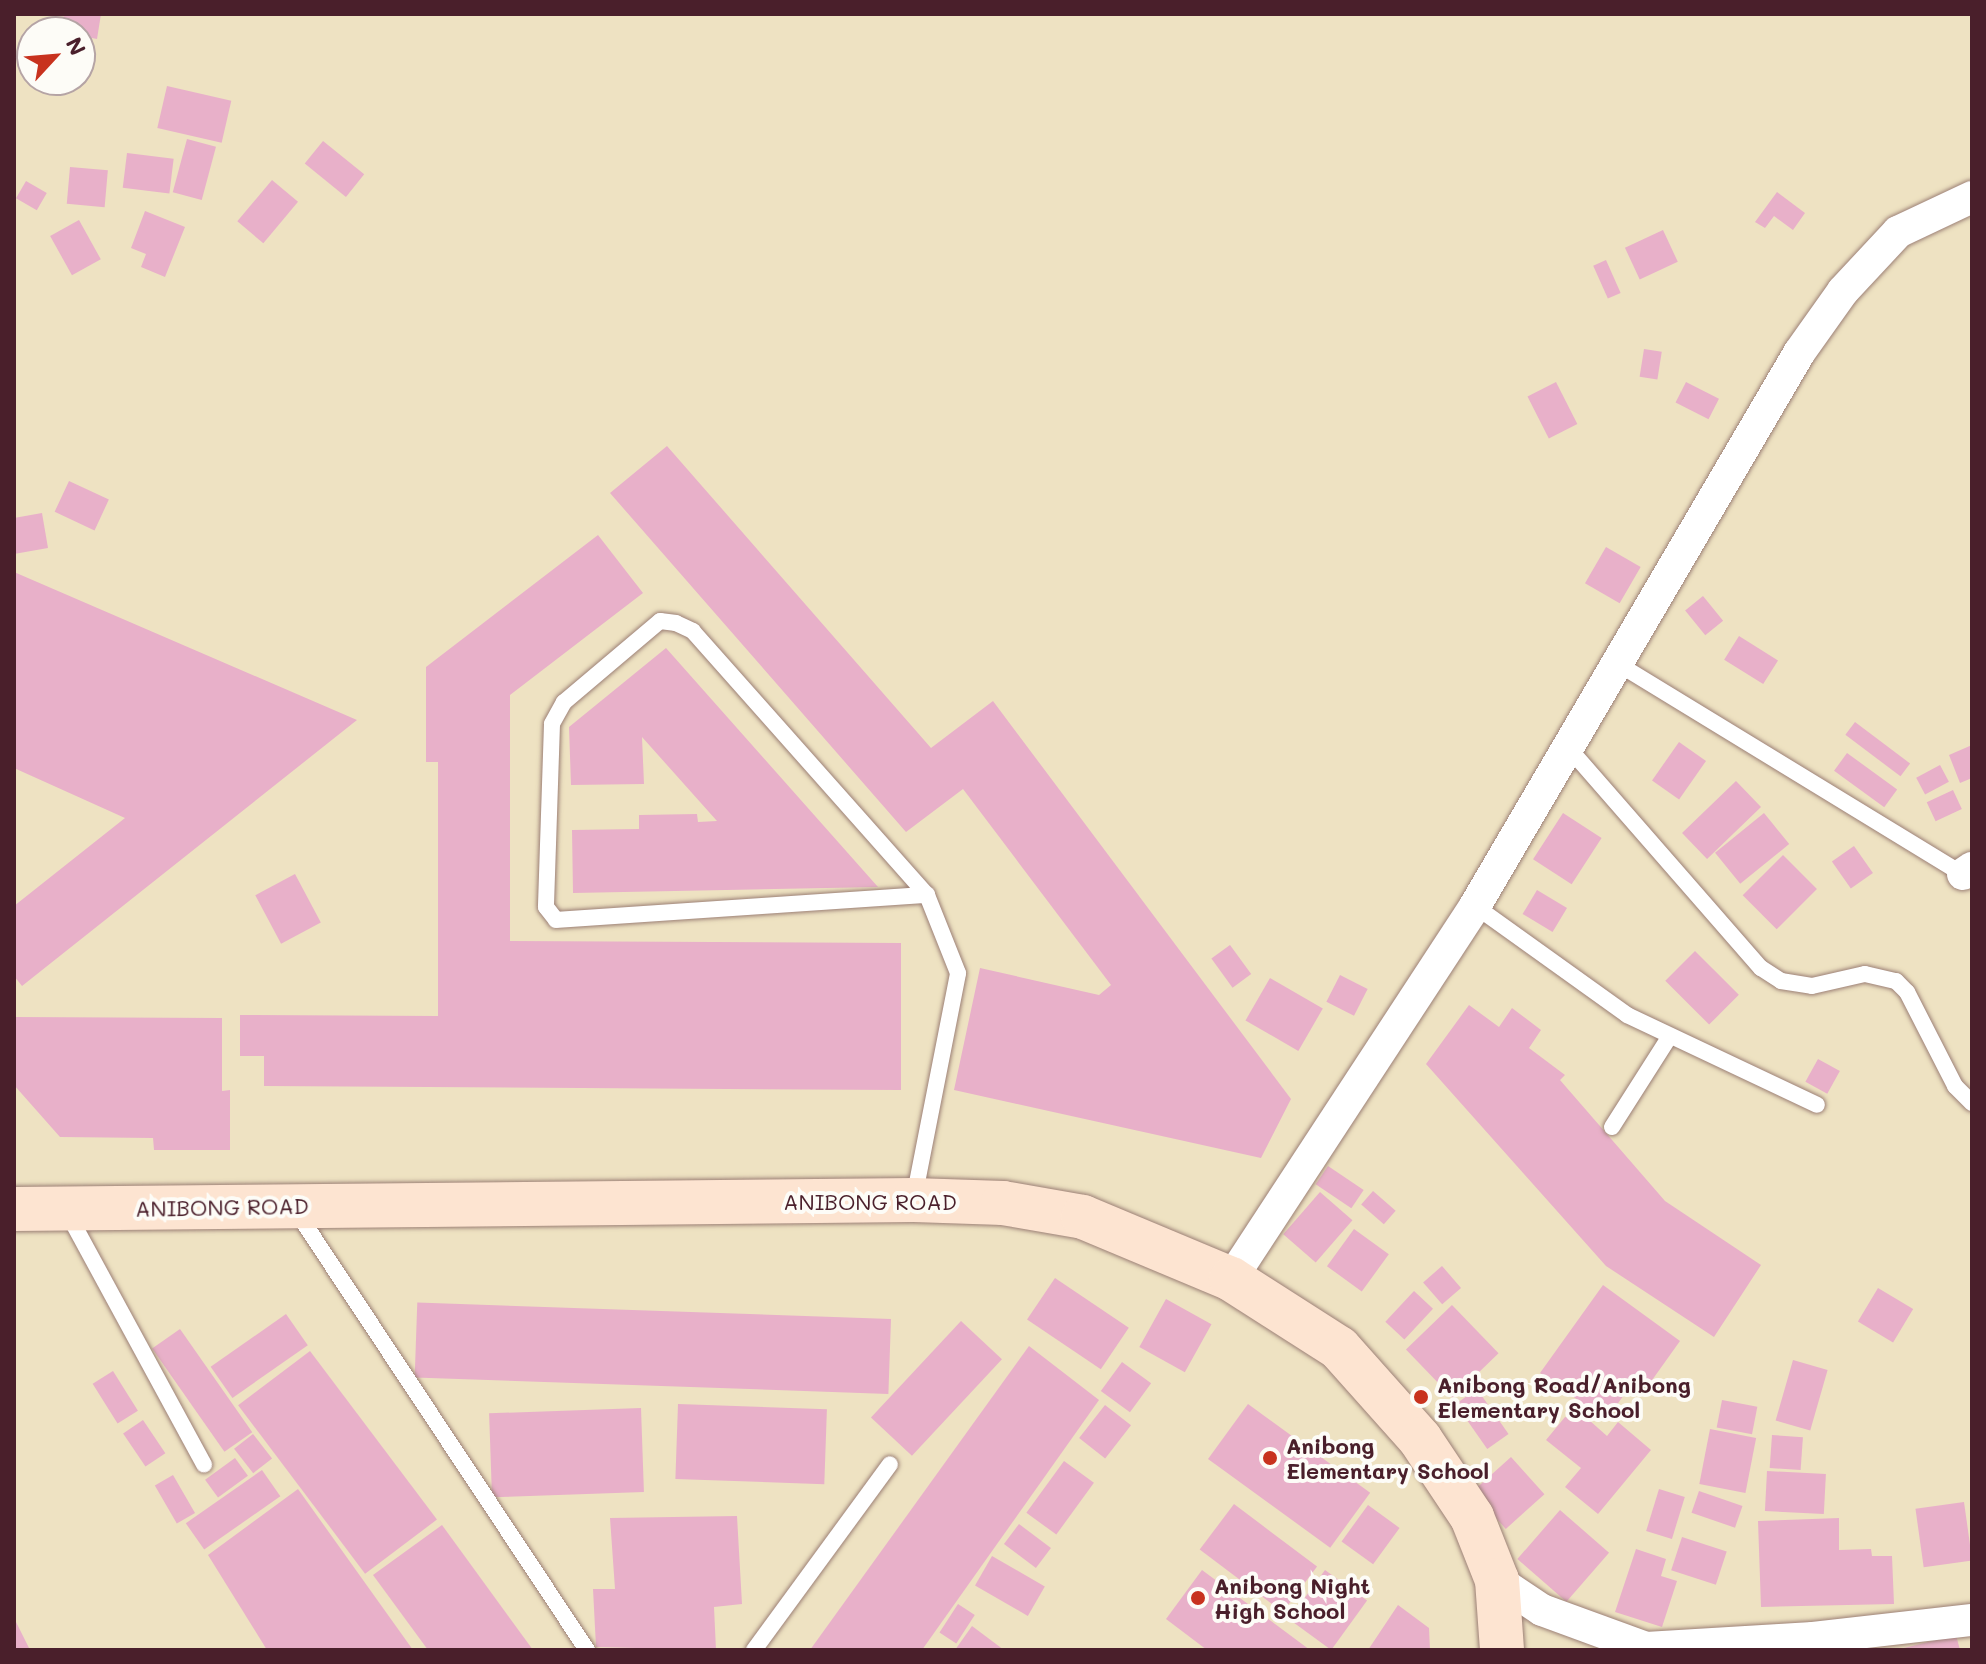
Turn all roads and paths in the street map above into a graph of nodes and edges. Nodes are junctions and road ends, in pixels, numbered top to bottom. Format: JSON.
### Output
{"nodes":[{"id":1,"x":1972,"y":197,"type":"edge"},
{"id":2,"x":1615,"y":662,"type":"junction"},
{"id":3,"x":1567,"y":746,"type":"junction"},
{"id":4,"x":1969,"y":874,"type":"edge"},
{"id":5,"x":927,"y":895,"type":"junction"},
{"id":6,"x":1475,"y":906,"type":"junction"},
{"id":7,"x":1668,"y":1039,"type":"junction"},
{"id":8,"x":1972,"y":1103,"type":"edge"},
{"id":9,"x":1817,"y":1105,"type":"dead end"},
{"id":10,"x":1612,"y":1127,"type":"dead end"},
{"id":11,"x":914,"y":1200,"type":"junction"},
{"id":12,"x":292,"y":1206,"type":"junction"},
{"id":13,"x":14,"y":1209,"type":"edge"},
{"id":14,"x":65,"y":1209,"type":"junction"},
{"id":15,"x":1231,"y":1279,"type":"junction"},
{"id":16,"x":890,"y":1464,"type":"dead end"},
{"id":17,"x":204,"y":1465,"type":"dead end"},
{"id":18,"x":1497,"y":1580,"type":"junction"},
{"id":19,"x":1972,"y":1620,"type":"edge"},
{"id":20,"x":1644,"y":1649,"type":"edge"},
{"id":21,"x":587,"y":1650,"type":"edge"},
{"id":22,"x":754,"y":1650,"type":"edge"},
{"id":23,"x":1502,"y":1650,"type":"edge"}],
"edges":[{"from":1,"to":2,"type":"street"},
{"from":2,"to":3,"type":"street"},
{"from":2,"to":4,"type":"lane"},
{"from":3,"to":6,"type":"street"},
{"from":3,"to":8,"type":"lane"},
{"from":5,"to":5,"type":"lane"},
{"from":5,"to":11,"type":"lane"},
{"from":6,"to":7,"type":"lane"},
{"from":6,"to":15,"type":"street"},
{"from":7,"to":9,"type":"lane"},
{"from":7,"to":10,"type":"lane"},
{"from":11,"to":12,"type":"main road","name":"ANIBONG ROAD"},
{"from":11,"to":15,"type":"main road","name":"ANIBONG ROAD"},
{"from":12,"to":14,"type":"main road","name":"ANIBONG ROAD"},
{"from":12,"to":21,"type":"lane"},
{"from":13,"to":14,"type":"main road","name":"ANIBONG ROAD"},
{"from":14,"to":17,"type":"lane"},
{"from":15,"to":18,"type":"main road","name":"ANIBONG ROAD"},
{"from":16,"to":22,"type":"lane"},
{"from":18,"to":20,"type":"street"},
{"from":18,"to":23,"type":"main road","name":"ANIBONG ROAD"},
{"from":19,"to":20,"type":"street"}]}
